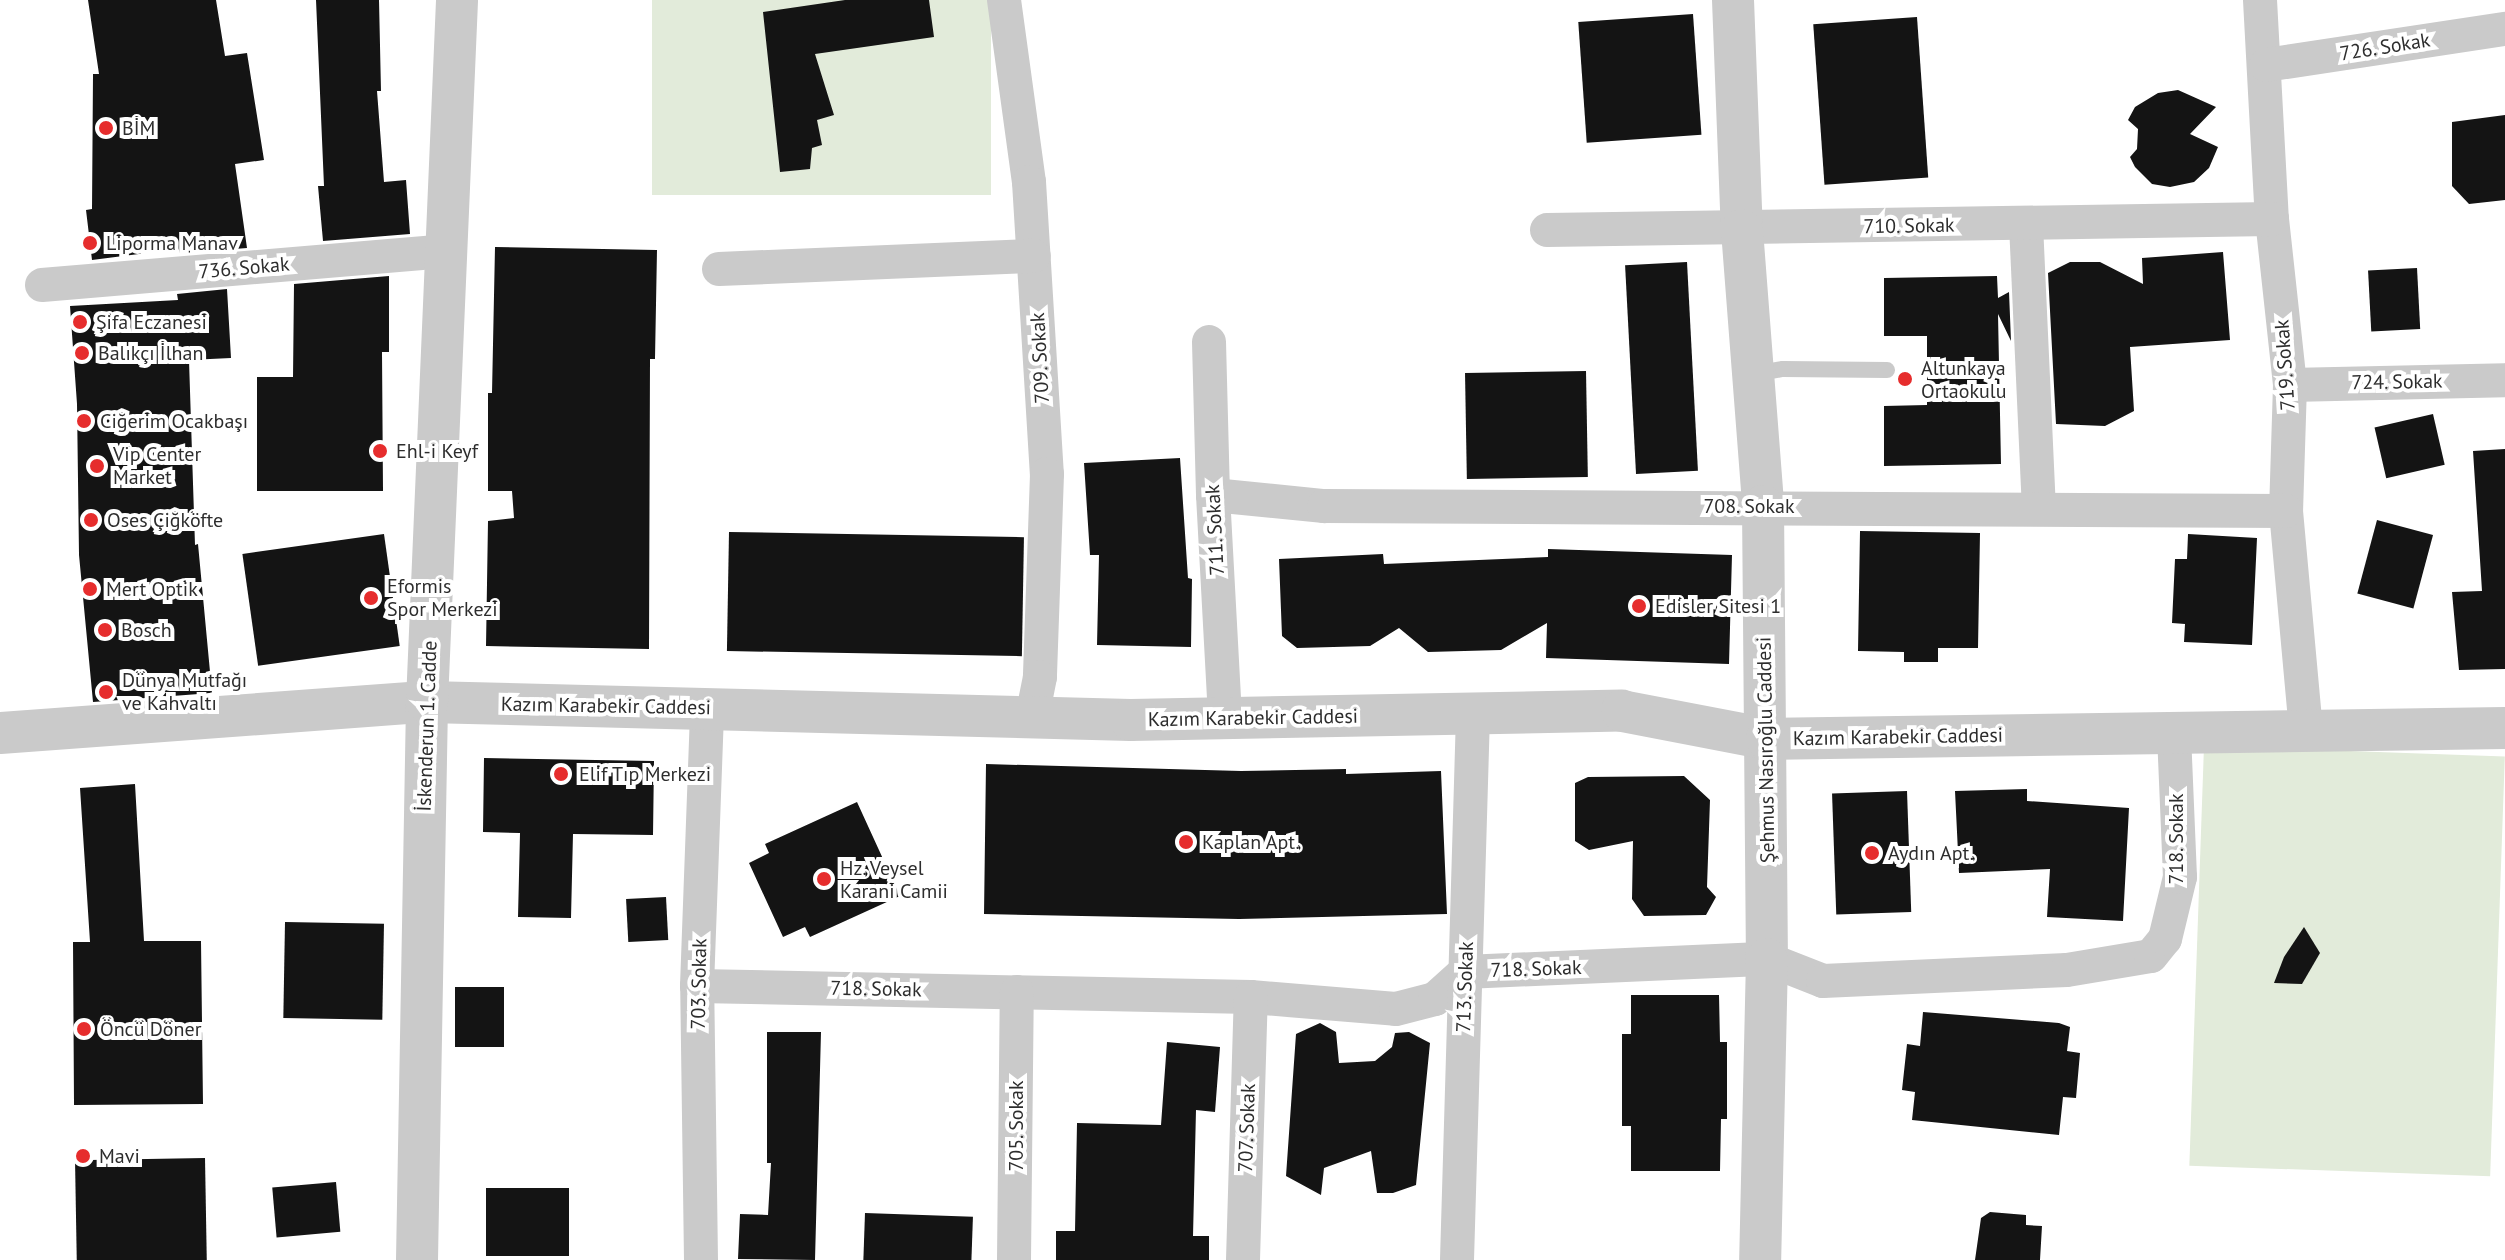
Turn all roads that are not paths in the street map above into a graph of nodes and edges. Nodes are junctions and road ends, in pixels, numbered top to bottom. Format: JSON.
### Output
{"nodes":[{"id":1,"x":457,"y":0,"type":"edge"},
{"id":2,"x":1004,"y":0,"type":"edge"},
{"id":3,"x":1733,"y":0,"type":"edge"},
{"id":4,"x":2260,"y":0,"type":"edge"},
{"id":5,"x":2505,"y":29,"type":"edge"},
{"id":6,"x":2266,"y":65,"type":"junction"},
{"id":7,"x":2272,"y":219,"type":"junction"},
{"id":8,"x":2026,"y":224,"type":"junction"},
{"id":9,"x":1547,"y":230,"type":"dead end"},
{"id":10,"x":1742,"y":230,"type":"junction"},
{"id":11,"x":446,"y":251,"type":"junction"},
{"id":12,"x":1034,"y":256,"type":"junction"},
{"id":13,"x":719,"y":269,"type":"dead end"},
{"id":14,"x":42,"y":285,"type":"dead end"},
{"id":15,"x":1209,"y":342,"type":"dead end"},
{"id":16,"x":1887,"y":370,"type":"dead end"},
{"id":17,"x":1753,"y":374,"type":"junction"},
{"id":18,"x":2505,"y":380,"type":"edge"},
{"id":19,"x":2290,"y":385,"type":"junction"},
{"id":20,"x":1213,"y":495,"type":"junction"},
{"id":21,"x":1763,"y":506,"type":"junction"},
{"id":22,"x":2039,"y":508,"type":"junction"},
{"id":23,"x":2286,"y":511,"type":"junction"},
{"id":24,"x":427,"y":702,"type":"junction"},
{"id":25,"x":707,"y":709,"type":"junction"},
{"id":26,"x":1473,"y":714,"type":"junction"},
{"id":27,"x":1032,"y":717,"type":"junction"},
{"id":28,"x":1225,"y":719,"type":"junction"},
{"id":29,"x":2505,"y":728,"type":"edge"},
{"id":30,"x":2306,"y":730,"type":"junction"},
{"id":31,"x":0,"y":733,"type":"edge"},
{"id":32,"x":2174,"y":733,"type":"junction"},
{"id":33,"x":1767,"y":739,"type":"junction"},
{"id":34,"x":1767,"y":959,"type":"junction"},
{"id":35,"x":1465,"y":972,"type":"junction"},
{"id":36,"x":697,"y":986,"type":"junction"},
{"id":37,"x":1017,"y":992,"type":"junction"},
{"id":38,"x":1251,"y":997,"type":"junction"},
{"id":39,"x":417,"y":1260,"type":"edge"},
{"id":40,"x":701,"y":1260,"type":"edge"},
{"id":41,"x":1014,"y":1260,"type":"edge"},
{"id":42,"x":1243,"y":1260,"type":"edge"},
{"id":43,"x":1457,"y":1260,"type":"edge"},
{"id":44,"x":1760,"y":1260,"type":"edge"}],
"edges":[{"from":1,"to":11,"type":"street","name":"İskenderun 1. Cadde"},
{"from":2,"to":12,"type":"street","name":"709. Sokak"},
{"from":3,"to":10,"type":"street","name":"Şehmus Nasıroğlu Caddesi"},
{"from":4,"to":6,"type":"street","name":"719. Sokak"},
{"from":5,"to":6,"type":"street","name":"726. Sokak"},
{"from":6,"to":7,"type":"street","name":"719. Sokak"},
{"from":7,"to":8,"type":"street","name":"710. Sokak"},
{"from":7,"to":19,"type":"street","name":"719. Sokak"},
{"from":8,"to":10,"type":"street","name":"710. Sokak"},
{"from":8,"to":22,"type":"street"},
{"from":9,"to":10,"type":"street","name":"710. Sokak"},
{"from":10,"to":17,"type":"street","name":"Şehmus Nasıroğlu Caddesi"},
{"from":11,"to":14,"type":"street","name":"736. Sokak"},
{"from":11,"to":24,"type":"street","name":"İskenderun 1. Cadde"},
{"from":12,"to":13,"type":"street"},
{"from":12,"to":27,"type":"street","name":"709. Sokak"},
{"from":15,"to":20,"type":"street","name":"711. Sokak"},
{"from":16,"to":17,"type":"lane"},
{"from":17,"to":21,"type":"street","name":"Şehmus Nasıroğlu Caddesi"},
{"from":18,"to":19,"type":"street","name":"724. Sokak"},
{"from":19,"to":23,"type":"street","name":"719. Sokak"},
{"from":20,"to":21,"type":"street","name":"708. Sokak"},
{"from":20,"to":28,"type":"street","name":"711. Sokak"},
{"from":21,"to":22,"type":"street","name":"708. Sokak"},
{"from":21,"to":33,"type":"street","name":"Şehmus Nasıroğlu Caddesi"},
{"from":22,"to":23,"type":"street","name":"708. Sokak"},
{"from":23,"to":30,"type":"street","name":"719. Sokak"},
{"from":24,"to":25,"type":"street","name":"Kazım Karabekir Caddesi"},
{"from":24,"to":31,"type":"street","name":"Kazım Karabekir Caddesi"},
{"from":24,"to":39,"type":"street","name":"İskenderun 1. Cadde"},
{"from":25,"to":27,"type":"street","name":"Kazım Karabekir Caddesi"},
{"from":25,"to":36,"type":"street","name":"703. Sokak"},
{"from":26,"to":28,"type":"street","name":"Kazım Karabekir Caddesi"},
{"from":26,"to":33,"type":"street","name":"Kazım Karabekir Caddesi"},
{"from":26,"to":35,"type":"street","name":"713. Sokak"},
{"from":27,"to":28,"type":"street","name":"Kazım Karabekir Caddesi"},
{"from":29,"to":30,"type":"street","name":"Kazım Karabekir Caddesi"},
{"from":30,"to":32,"type":"street","name":"Kazım Karabekir Caddesi"},
{"from":32,"to":33,"type":"street","name":"Kazım Karabekir Caddesi"},
{"from":32,"to":34,"type":"street","name":"718. Sokak"},
{"from":33,"to":34,"type":"street","name":"Şehmus Nasıroğlu Caddesi"},
{"from":34,"to":35,"type":"street","name":"718. Sokak"},
{"from":34,"to":44,"type":"street","name":"Şehmus Nasıroğlu Caddesi"},
{"from":35,"to":38,"type":"street","name":"718. Sokak"},
{"from":35,"to":43,"type":"street","name":"713. Sokak"},
{"from":36,"to":37,"type":"street","name":"718. Sokak"},
{"from":36,"to":40,"type":"street","name":"703. Sokak"},
{"from":37,"to":38,"type":"street","name":"718. Sokak"},
{"from":37,"to":41,"type":"street","name":"705. Sokak"},
{"from":38,"to":42,"type":"street","name":"707. Sokak"}]}
